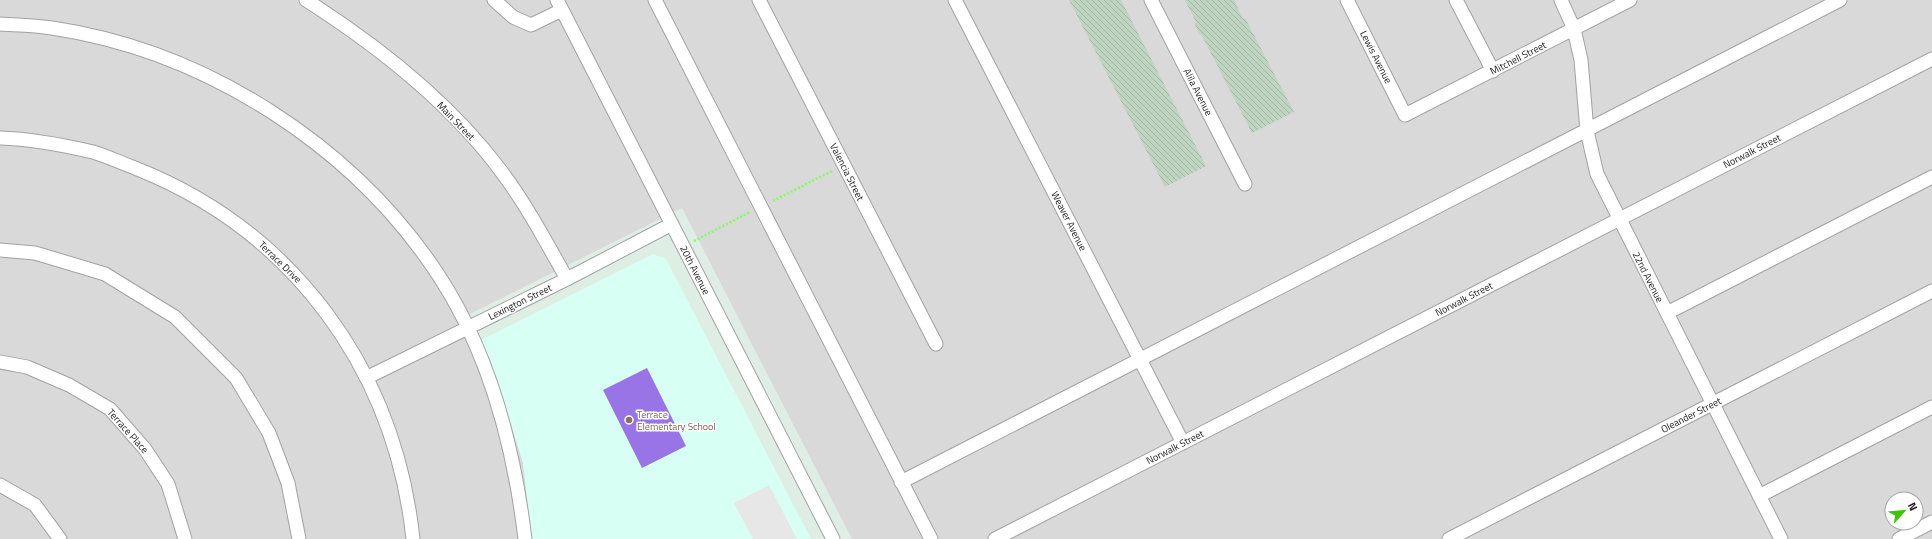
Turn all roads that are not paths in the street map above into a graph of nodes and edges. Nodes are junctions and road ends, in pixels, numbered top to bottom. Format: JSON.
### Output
{"nodes":[{"id":1,"x":306,"y":0,"type":"edge"},
{"id":2,"x":494,"y":0,"type":"edge"},
{"id":3,"x":655,"y":0,"type":"edge"},
{"id":4,"x":759,"y":0,"type":"edge"},
{"id":5,"x":955,"y":0,"type":"edge"},
{"id":6,"x":1151,"y":0,"type":"edge"},
{"id":7,"x":1347,"y":0,"type":"edge"},
{"id":8,"x":1456,"y":0,"type":"edge"},
{"id":9,"x":1561,"y":0,"type":"edge"},
{"id":10,"x":1630,"y":0,"type":"edge"},
{"id":11,"x":1840,"y":0,"type":"edge"},
{"id":12,"x":559,"y":5,"type":"edge"},
{"id":13,"x":0,"y":24,"type":"edge"},
{"id":14,"x":1574,"y":29,"type":"junction"},
{"id":15,"x":1932,"y":59,"type":"edge"},
{"id":16,"x":1492,"y":71,"type":"junction"},
{"id":17,"x":1405,"y":115,"type":"joint"},
{"id":18,"x":1587,"y":131,"type":"junction"},
{"id":19,"x":0,"y":138,"type":"edge"},
{"id":20,"x":1932,"y":177,"type":"edge"},
{"id":21,"x":1245,"y":184,"type":"dead end"},
{"id":22,"x":1619,"y":219,"type":"junction"},
{"id":23,"x":672,"y":224,"type":"junction"},
{"id":24,"x":0,"y":250,"type":"edge"},
{"id":25,"x":567,"y":279,"type":"junction"},
{"id":26,"x":1932,"y":291,"type":"edge"},
{"id":27,"x":1666,"y":313,"type":"junction"},
{"id":28,"x":467,"y":328,"type":"junction"},
{"id":29,"x":936,"y":344,"type":"dead end"},
{"id":30,"x":1140,"y":359,"type":"junction"},
{"id":31,"x":0,"y":362,"type":"edge"},
{"id":32,"x":366,"y":378,"type":"junction"},
{"id":33,"x":1713,"y":404,"type":"junction"},
{"id":34,"x":1932,"y":407,"type":"edge"},
{"id":35,"x":1183,"y":443,"type":"junction"},
{"id":36,"x":902,"y":482,"type":"junction"},
{"id":37,"x":0,"y":485,"type":"edge"},
{"id":38,"x":1760,"y":496,"type":"junction"},
{"id":39,"x":1932,"y":522,"type":"edge"},
{"id":40,"x":60,"y":539,"type":"edge"},
{"id":41,"x":185,"y":539,"type":"edge"},
{"id":42,"x":299,"y":539,"type":"edge"},
{"id":43,"x":413,"y":539,"type":"edge"},
{"id":44,"x":525,"y":539,"type":"edge"},
{"id":45,"x":833,"y":539,"type":"edge"},
{"id":46,"x":931,"y":539,"type":"edge"},
{"id":47,"x":995,"y":539,"type":"edge"},
{"id":48,"x":1449,"y":539,"type":"edge"},
{"id":49,"x":1781,"y":539,"type":"edge"},
{"id":50,"x":1899,"y":539,"type":"edge"}],
"edges":[{"from":1,"to":25,"type":"street","name":"Main Street"},
{"from":2,"to":12,"type":"street"},
{"from":3,"to":36,"type":"street"},
{"from":4,"to":29,"type":"street","name":"Valencia Street"},
{"from":5,"to":30,"type":"street","name":"Weaver Avenue"},
{"from":6,"to":21,"type":"street","name":"Alila Avenue"},
{"from":7,"to":17,"type":"street","name":"Lewis Avenue"},
{"from":8,"to":16,"type":"street"},
{"from":9,"to":14,"type":"street","name":"22nd Avenue"},
{"from":10,"to":14,"type":"street","name":"Mitchell Street"},
{"from":11,"to":18,"type":"street"},
{"from":12,"to":23,"type":"street","name":"20th Avenue"},
{"from":13,"to":28,"type":"street"},
{"from":14,"to":16,"type":"street","name":"Mitchell Street"},
{"from":14,"to":18,"type":"street","name":"22nd Avenue"},
{"from":15,"to":22,"type":"street","name":"Norwalk Street"},
{"from":16,"to":17,"type":"street","name":"Mitchell Street"},
{"from":18,"to":22,"type":"street","name":"22nd Avenue"},
{"from":18,"to":30,"type":"street"},
{"from":19,"to":32,"type":"street","name":"Terrace Drive"},
{"from":20,"to":27,"type":"street"},
{"from":22,"to":27,"type":"street","name":"22nd Avenue"},
{"from":22,"to":35,"type":"street","name":"Norwalk Street"},
{"from":23,"to":25,"type":"street","name":"Lexington Street"},
{"from":23,"to":45,"type":"street","name":"20th Avenue"},
{"from":24,"to":42,"type":"street"},
{"from":25,"to":28,"type":"street","name":"Lexington Street"},
{"from":26,"to":33,"type":"street","name":"Oleander Street"},
{"from":27,"to":33,"type":"street","name":"22nd Avenue"},
{"from":28,"to":32,"type":"street","name":"Lexington Street"},
{"from":28,"to":44,"type":"street"},
{"from":30,"to":35,"type":"street","name":"Weaver Avenue"},
{"from":30,"to":36,"type":"street"},
{"from":31,"to":41,"type":"street","name":"Terrace Place"},
{"from":32,"to":43,"type":"street","name":"Terrace Drive"},
{"from":33,"to":38,"type":"street","name":"22nd Avenue"},
{"from":33,"to":48,"type":"street","name":"Oleander Street"},
{"from":34,"to":38,"type":"street"},
{"from":35,"to":47,"type":"street","name":"Norwalk Street"},
{"from":36,"to":46,"type":"street"},
{"from":37,"to":40,"type":"street"},
{"from":38,"to":49,"type":"street","name":"22nd Avenue"},
{"from":39,"to":50,"type":"street"}]}
